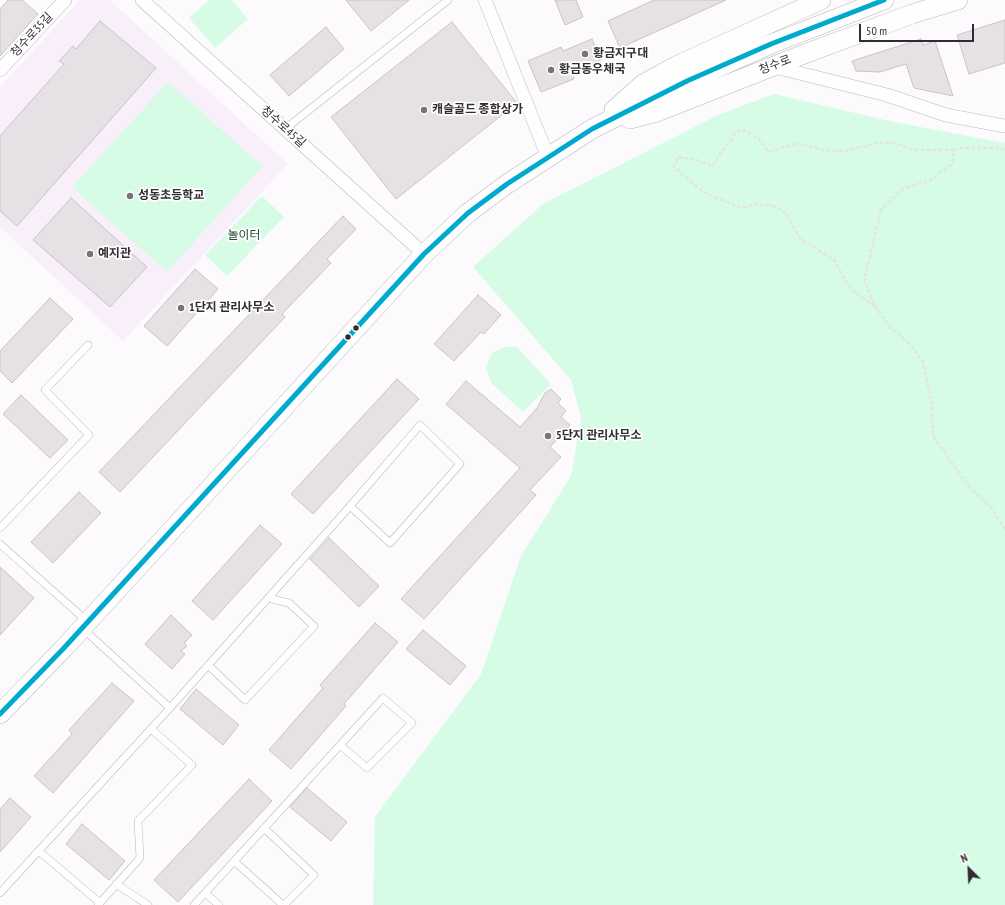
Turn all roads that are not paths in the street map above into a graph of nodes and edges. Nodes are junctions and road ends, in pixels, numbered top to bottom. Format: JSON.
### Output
{"nodes":[{"id":1,"x":64,"y":0,"type":"edge"},
{"id":2,"x":142,"y":0,"type":"edge"},
{"id":3,"x":448,"y":0,"type":"edge"},
{"id":4,"x":485,"y":0,"type":"edge"},
{"id":5,"x":822,"y":0,"type":"edge"},
{"id":6,"x":884,"y":0,"type":"edge"},
{"id":7,"x":958,"y":0,"type":"edge"},
{"id":8,"x":771,"y":66,"type":"junction"},
{"id":9,"x":0,"y":70,"type":"edge"},
{"id":10,"x":1005,"y":126,"type":"edge"},
{"id":11,"x":285,"y":129,"type":"junction"},
{"id":12,"x":592,"y":129,"type":"junction"},
{"id":13,"x":548,"y":157,"type":"junction"},
{"id":14,"x":424,"y":254,"type":"junction"},
{"id":15,"x":88,"y":345,"type":"dead end"},
{"id":16,"x":350,"y":506,"type":"junction"},
{"id":17,"x":0,"y":528,"type":"edge"},
{"id":18,"x":0,"y":544,"type":"edge"},
{"id":19,"x":268,"y":598,"type":"junction"},
{"id":20,"x":85,"y":625,"type":"junction"},
{"id":21,"x":208,"y":665,"type":"junction"},
{"id":22,"x":170,"y":708,"type":"junction"},
{"id":23,"x":0,"y":714,"type":"edge"},
{"id":24,"x":151,"y":729,"type":"junction"},
{"id":25,"x":340,"y":745,"type":"junction"},
{"id":26,"x":264,"y":828,"type":"junction"},
{"id":27,"x":39,"y":851,"type":"junction"},
{"id":28,"x":234,"y":861,"type":"junction"},
{"id":29,"x":116,"y":884,"type":"junction"},
{"id":30,"x":0,"y":893,"type":"edge"},
{"id":31,"x":205,"y":893,"type":"junction"},
{"id":32,"x":99,"y":904,"type":"edge"},
{"id":33,"x":148,"y":905,"type":"edge"},
{"id":34,"x":194,"y":905,"type":"edge"},
{"id":35,"x":219,"y":905,"type":"edge"},
{"id":36,"x":284,"y":905,"type":"edge"}],
"edges":[{"from":1,"to":9,"type":"street","name":"청수로35길"},
{"from":2,"to":11,"type":"street","name":"청수로45길"},
{"from":3,"to":11,"type":"lane"},
{"from":4,"to":13,"type":"street"},
{"from":5,"to":12,"type":"main road","name":"청수로"},
{"from":6,"to":12,"type":"main road","name":"청수로"},
{"from":7,"to":8,"type":"main road","name":"청수로"},
{"from":8,"to":10,"type":"street"},
{"from":8,"to":12,"type":"main road","name":"청수로"},
{"from":11,"to":14,"type":"street","name":"청수로45길"},
{"from":12,"to":13,"type":"main road","name":"청수로"},
{"from":13,"to":14,"type":"main road","name":"청수로"},
{"from":14,"to":20,"type":"main road","name":"청수로"},
{"from":15,"to":17,"type":"lane"},
{"from":16,"to":16,"type":"lane"},
{"from":16,"to":19,"type":"lane"},
{"from":18,"to":20,"type":"lane"},
{"from":19,"to":21,"type":"lane"},
{"from":19,"to":21,"type":"lane"},
{"from":20,"to":22,"type":"lane"},
{"from":20,"to":23,"type":"main road","name":"청수로"},
{"from":21,"to":22,"type":"lane"},
{"from":22,"to":24,"type":"lane"},
{"from":24,"to":27,"type":"lane"},
{"from":24,"to":29,"type":"lane"},
{"from":25,"to":25,"type":"lane"},
{"from":25,"to":26,"type":"lane"},
{"from":26,"to":28,"type":"lane"},
{"from":26,"to":36,"type":"lane"},
{"from":27,"to":30,"type":"lane"},
{"from":27,"to":32,"type":"lane"},
{"from":28,"to":31,"type":"lane"},
{"from":28,"to":36,"type":"lane"},
{"from":29,"to":32,"type":"lane"},
{"from":29,"to":33,"type":"lane"},
{"from":31,"to":34,"type":"lane"},
{"from":31,"to":35,"type":"lane"}]}
